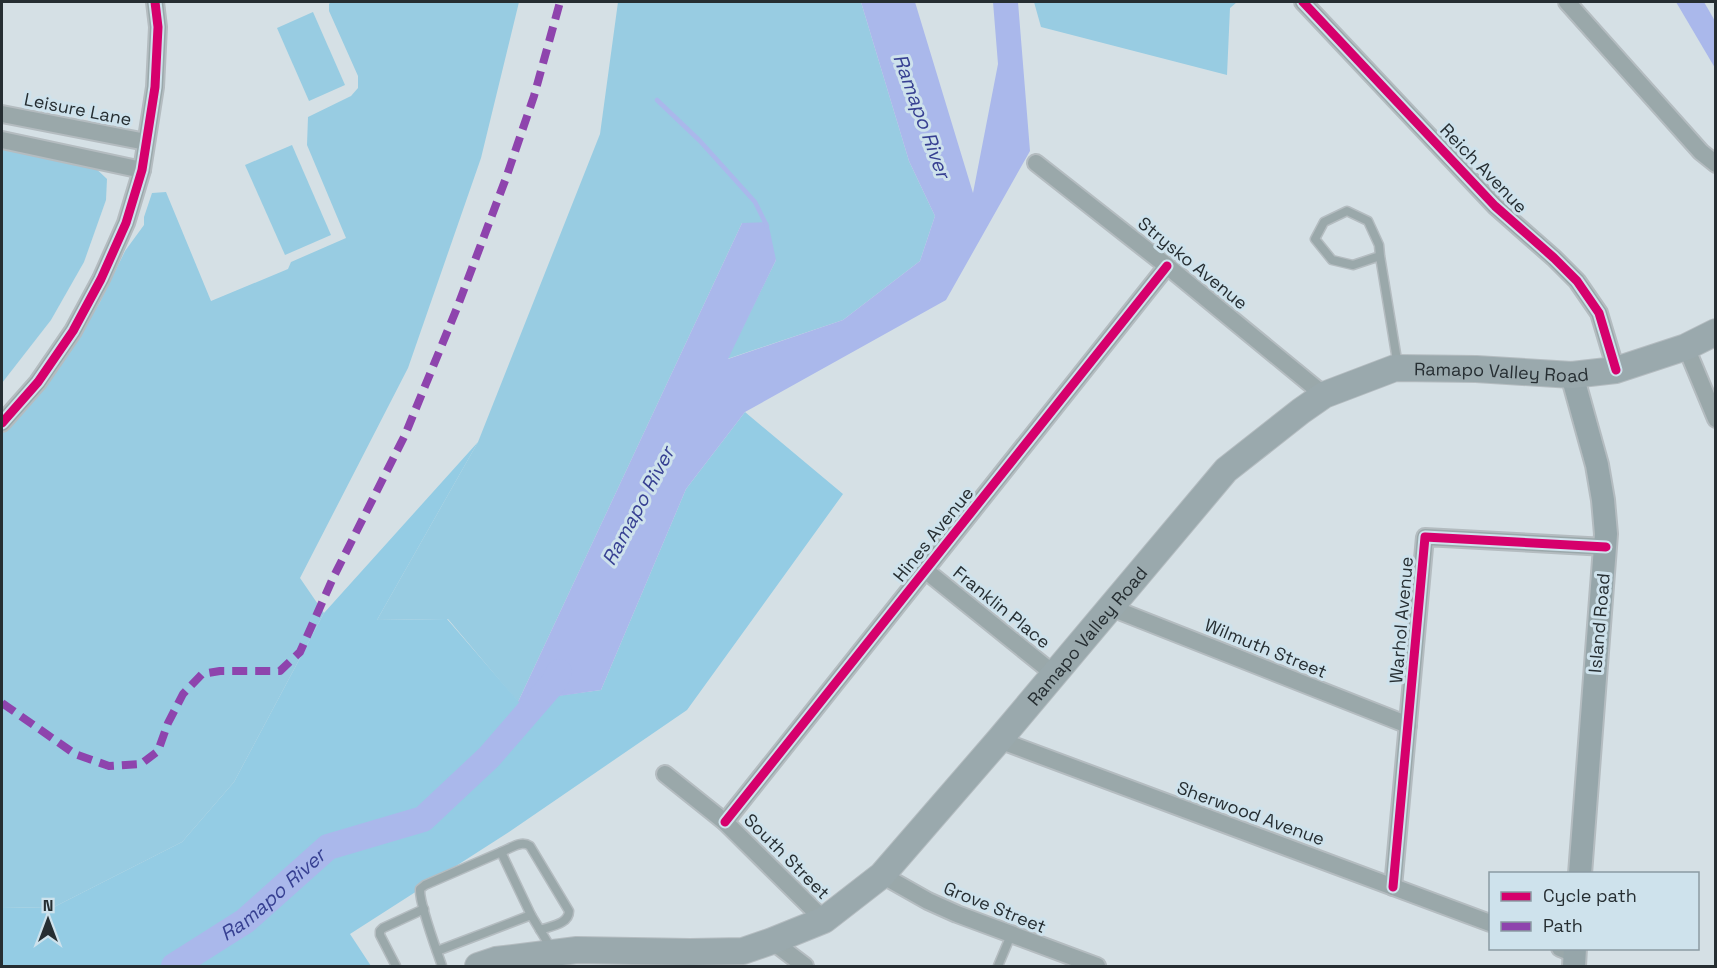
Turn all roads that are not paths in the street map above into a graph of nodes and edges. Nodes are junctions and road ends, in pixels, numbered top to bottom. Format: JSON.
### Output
{"nodes":[{"id":1,"x":155,"y":2,"type":"edge"},
{"id":2,"x":1304,"y":2,"type":"edge"},
{"id":3,"x":1567,"y":2,"type":"edge"},
{"id":4,"x":2,"y":114,"type":"edge"},
{"id":5,"x":2,"y":140,"type":"edge"},
{"id":6,"x":146,"y":142,"type":"junction"},
{"id":7,"x":1036,"y":163,"type":"dead end"},
{"id":8,"x":1716,"y":164,"type":"edge"},
{"id":9,"x":142,"y":170,"type":"junction"},
{"id":10,"x":1380,"y":256,"type":"junction"},
{"id":11,"x":1167,"y":266,"type":"junction"},
{"id":12,"x":1716,"y":332,"type":"edge"},
{"id":13,"x":1686,"y":347,"type":"junction"},
{"id":14,"x":1399,"y":368,"type":"junction"},
{"id":15,"x":1616,"y":370,"type":"junction"},
{"id":16,"x":1572,"y":375,"type":"junction"},
{"id":17,"x":1324,"y":395,"type":"junction"},
{"id":18,"x":1716,"y":419,"type":"edge"},
{"id":19,"x":2,"y":423,"type":"edge"},
{"id":20,"x":1606,"y":547,"type":"junction"},
{"id":21,"x":925,"y":570,"type":"junction"},
{"id":22,"x":1109,"y":607,"type":"junction"},
{"id":23,"x":1054,"y":674,"type":"junction"},
{"id":24,"x":1408,"y":725,"type":"junction"},
{"id":25,"x":999,"y":740,"type":"junction"},
{"id":26,"x":665,"y":774,"type":"dead end"},
{"id":27,"x":725,"y":822,"type":"junction"},
{"id":28,"x":501,"y":852,"type":"junction"},
{"id":29,"x":1580,"y":872,"type":"edge"},
{"id":30,"x":882,"y":875,"type":"junction"},
{"id":31,"x":1394,"y":886,"type":"junction"},
{"id":32,"x":424,"y":909,"type":"junction"},
{"id":33,"x":531,"y":915,"type":"junction"},
{"id":34,"x":824,"y":920,"type":"junction"},
{"id":35,"x":1489,"y":922,"type":"edge"},
{"id":36,"x":540,"y":930,"type":"junction"},
{"id":37,"x":1011,"y":935,"type":"junction"},
{"id":38,"x":772,"y":942,"type":"junction"},
{"id":39,"x":437,"y":951,"type":"junction"},
{"id":40,"x":556,"y":960,"type":"edge"},
{"id":41,"x":396,"y":966,"type":"edge"},
{"id":42,"x":442,"y":966,"type":"edge"},
{"id":43,"x":478,"y":966,"type":"edge"},
{"id":44,"x":805,"y":966,"type":"edge"},
{"id":45,"x":998,"y":966,"type":"edge"},
{"id":46,"x":1097,"y":966,"type":"edge"}],
"edges":[{"from":1,"to":6,"type":"street"},
{"from":2,"to":15,"type":"street","name":"Reich Avenue"},
{"from":3,"to":8,"type":"street"},
{"from":4,"to":6,"type":"street","name":"Leisure Lane"},
{"from":5,"to":9,"type":"street"},
{"from":6,"to":9,"type":"street"},
{"from":7,"to":11,"type":"street","name":"Strysko Avenue"},
{"from":9,"to":19,"type":"street"},
{"from":10,"to":10,"type":"lane"},
{"from":10,"to":14,"type":"lane"},
{"from":11,"to":17,"type":"street","name":"Strysko Avenue"},
{"from":11,"to":21,"type":"street","name":"Hines Avenue"},
{"from":12,"to":13,"type":"main road","name":"Ramapo Valley Road"},
{"from":13,"to":15,"type":"main road","name":"Ramapo Valley Road"},
{"from":13,"to":18,"type":"street"},
{"from":14,"to":16,"type":"main road","name":"Ramapo Valley Road"},
{"from":14,"to":17,"type":"main road","name":"Ramapo Valley Road"},
{"from":15,"to":16,"type":"main road","name":"Ramapo Valley Road"},
{"from":16,"to":20,"type":"main road","name":"Island Road"},
{"from":17,"to":22,"type":"main road","name":"Ramapo Valley Road"},
{"from":20,"to":24,"type":"street","name":"Warhol Avenue"},
{"from":20,"to":29,"type":"main road","name":"Island Road"},
{"from":21,"to":23,"type":"street","name":"Franklin Place"},
{"from":21,"to":27,"type":"street","name":"Hines Avenue"},
{"from":22,"to":23,"type":"main road","name":"Ramapo Valley Road"},
{"from":22,"to":24,"type":"street","name":"Wilmuth Street"},
{"from":23,"to":25,"type":"main road","name":"Ramapo Valley Road"},
{"from":24,"to":31,"type":"street","name":"Warhol Avenue"},
{"from":25,"to":30,"type":"main road","name":"Ramapo Valley Road"},
{"from":25,"to":31,"type":"street","name":"Sherwood Avenue"},
{"from":26,"to":27,"type":"street","name":"South Street"},
{"from":27,"to":34,"type":"street","name":"South Street"},
{"from":28,"to":32,"type":"lane"},
{"from":28,"to":33,"type":"lane"},
{"from":28,"to":36,"type":"lane"},
{"from":30,"to":34,"type":"main road","name":"Ramapo Valley Road"},
{"from":30,"to":37,"type":"street","name":"Grove Street"},
{"from":31,"to":35,"type":"street","name":"Sherwood Avenue"},
{"from":32,"to":39,"type":"lane"},
{"from":32,"to":41,"type":"lane"},
{"from":33,"to":36,"type":"lane"},
{"from":33,"to":39,"type":"lane"},
{"from":34,"to":38,"type":"main road","name":"Ramapo Valley Road"},
{"from":36,"to":40,"type":"lane"},
{"from":37,"to":45,"type":"lane"},
{"from":37,"to":46,"type":"street","name":"Grove Street"},
{"from":38,"to":40,"type":"main road","name":"Ramapo Valley Road"},
{"from":38,"to":44,"type":"street"},
{"from":39,"to":42,"type":"lane"},
{"from":40,"to":43,"type":"main road","name":"Ramapo Valley Road"}]}
